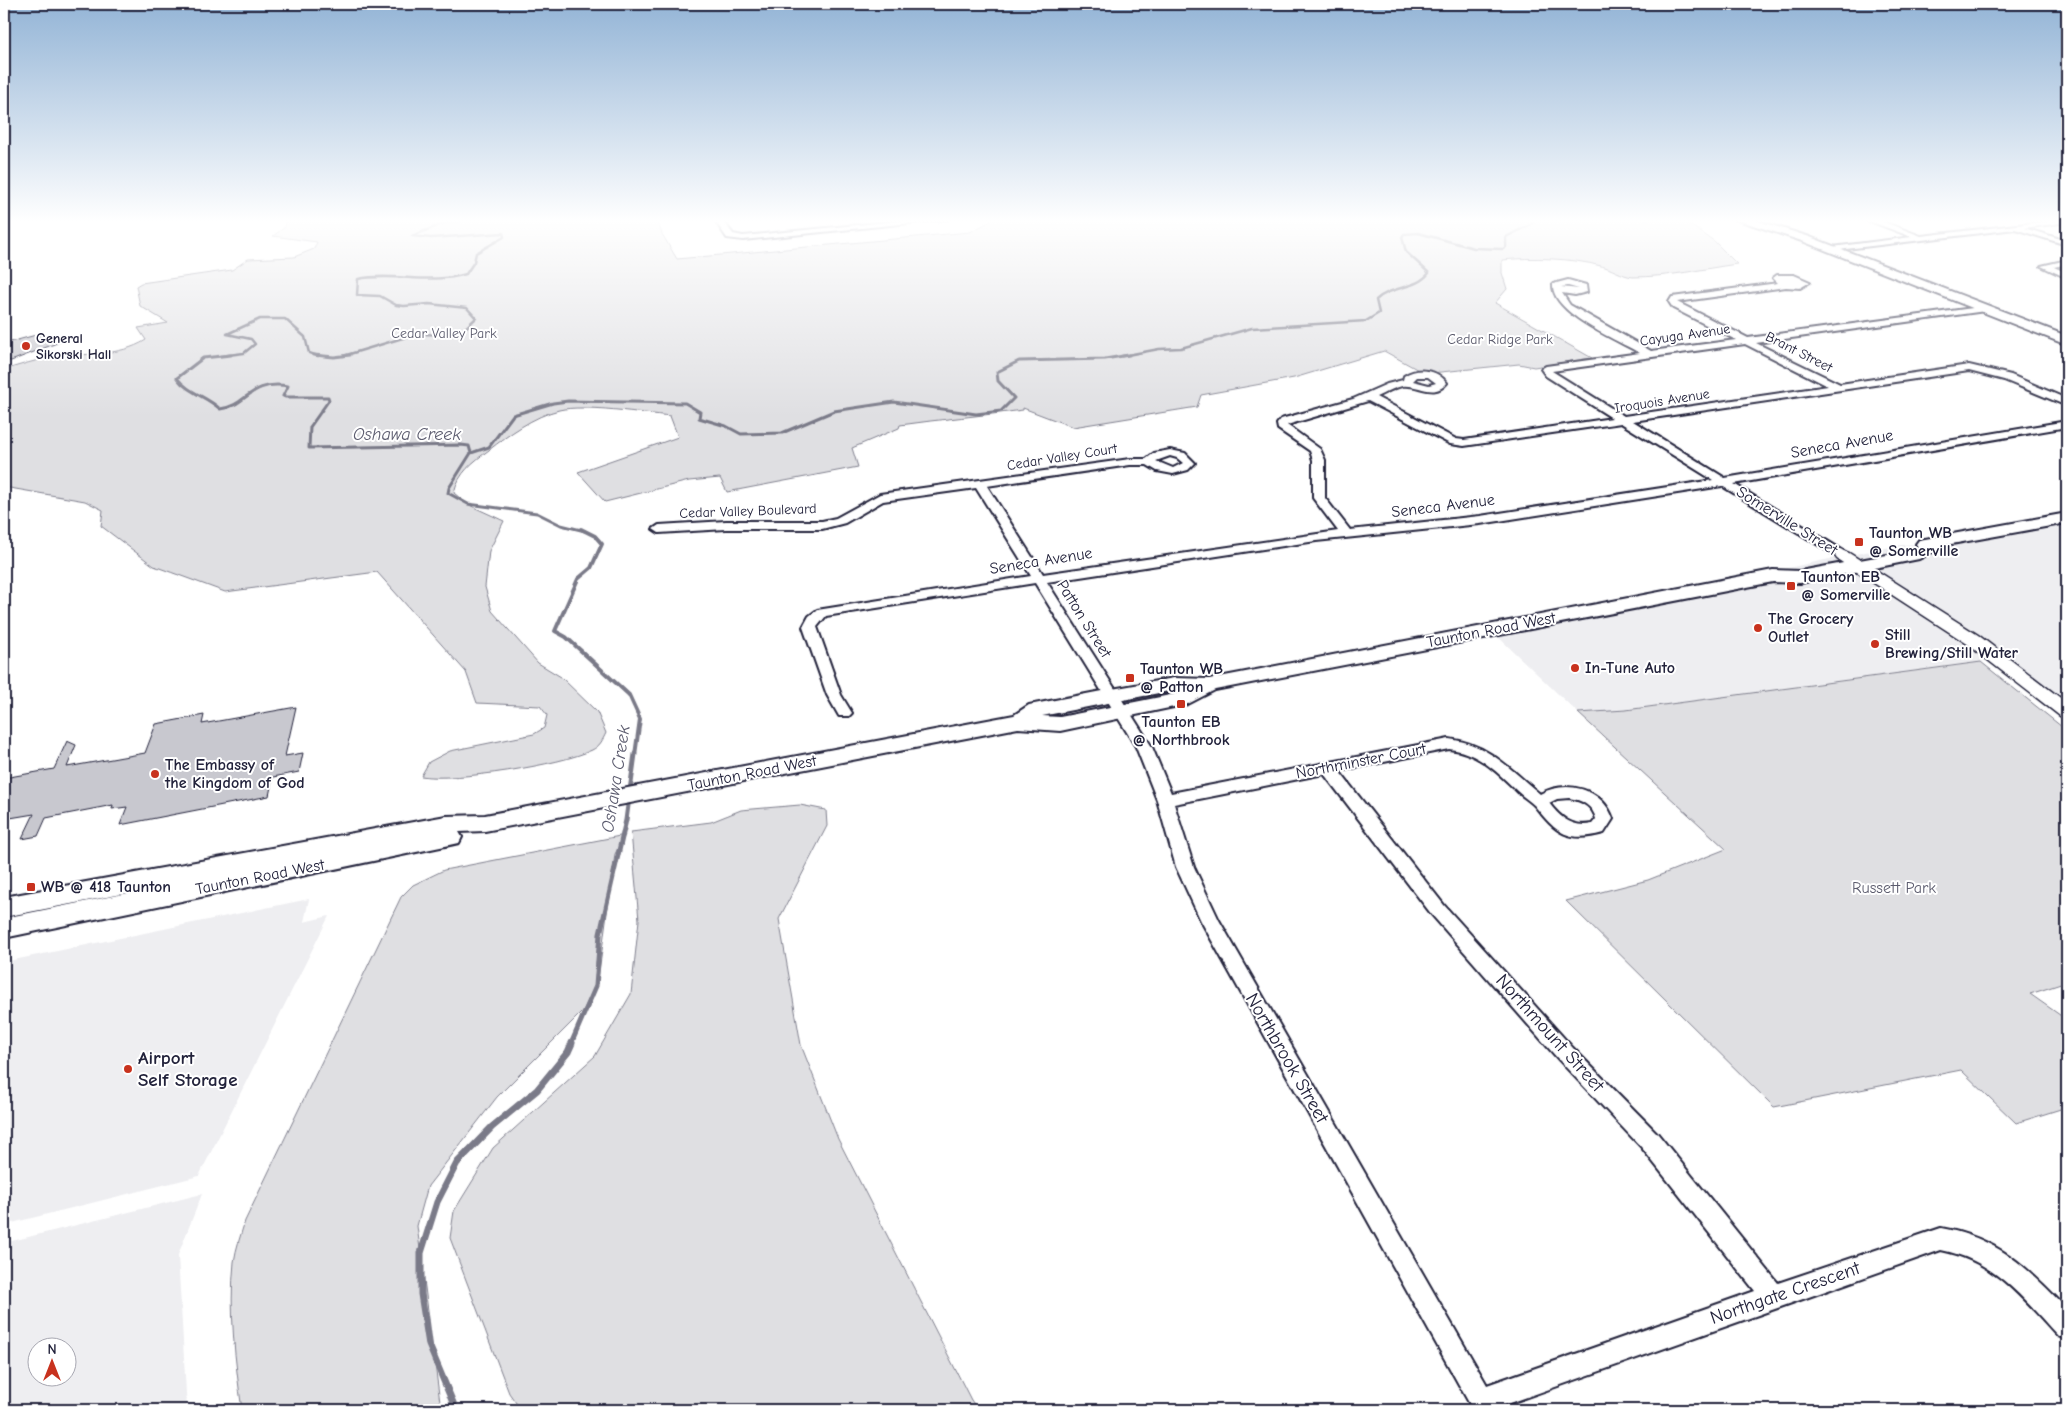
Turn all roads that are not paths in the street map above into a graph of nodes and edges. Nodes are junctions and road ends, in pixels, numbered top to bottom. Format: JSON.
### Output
{"nodes":[{"id":1,"x":1779,"y":285,"type":"edge"},
{"id":2,"x":1924,"y":285,"type":"edge"},
{"id":3,"x":1559,"y":290,"type":"dead end"},
{"id":4,"x":1985,"y":308,"type":"junction"},
{"id":5,"x":2067,"y":340,"type":"edge"},
{"id":6,"x":1746,"y":341,"type":"junction"},
{"id":7,"x":1649,"y":354,"type":"junction"},
{"id":8,"x":1549,"y":374,"type":"joint"},
{"id":9,"x":1408,"y":382,"type":"dead end"},
{"id":10,"x":1840,"y":388,"type":"junction"},
{"id":11,"x":1368,"y":397,"type":"junction"},
{"id":12,"x":2067,"y":403,"type":"edge"},
{"id":13,"x":1626,"y":421,"type":"junction"},
{"id":14,"x":2067,"y":424,"type":"edge"},
{"id":15,"x":1149,"y":462,"type":"dead end"},
{"id":16,"x":1724,"y":482,"type":"junction"},
{"id":17,"x":980,"y":484,"type":"junction"},
{"id":18,"x":2067,"y":518,"type":"edge"},
{"id":19,"x":659,"y":529,"type":"dead end"},
{"id":20,"x":1347,"y":534,"type":"junction"},
{"id":21,"x":1851,"y":561,"type":"junction"},
{"id":22,"x":1038,"y":579,"type":"junction"},
{"id":23,"x":1117,"y":703,"type":"junction"},
{"id":24,"x":2067,"y":712,"type":"edge"},
{"id":25,"x":844,"y":714,"type":"dead end"},
{"id":26,"x":1328,"y":768,"type":"junction"},
{"id":27,"x":1165,"y":800,"type":"junction"},
{"id":28,"x":1540,"y":802,"type":"dead end"},
{"id":29,"x":485,"y":823,"type":"junction"},
{"id":30,"x":4,"y":907,"type":"edge"},
{"id":31,"x":4,"y":928,"type":"edge"},
{"id":32,"x":1774,"y":1296,"type":"junction"},
{"id":33,"x":2067,"y":1327,"type":"edge"},
{"id":34,"x":1484,"y":1405,"type":"edge"}],
"edges":[{"from":1,"to":6,"type":"street","name":"Brant Street"},
{"from":2,"to":4,"type":"main road"},
{"from":3,"to":7,"type":"street"},
{"from":4,"to":5,"type":"main road"},
{"from":4,"to":6,"type":"street","name":"Cayuga Avenue"},
{"from":6,"to":7,"type":"street","name":"Cayuga Avenue"},
{"from":6,"to":10,"type":"street","name":"Brant Street"},
{"from":7,"to":8,"type":"street","name":"Cayuga Avenue"},
{"from":8,"to":13,"type":"street","name":"Somerville Street"},
{"from":9,"to":11,"type":"street"},
{"from":10,"to":12,"type":"street","name":"Iroquois Avenue"},
{"from":10,"to":13,"type":"street","name":"Iroquois Avenue"},
{"from":11,"to":13,"type":"street","name":"Iroquois Avenue"},
{"from":11,"to":20,"type":"street"},
{"from":13,"to":16,"type":"street","name":"Somerville Street"},
{"from":14,"to":16,"type":"street","name":"Seneca Avenue"},
{"from":15,"to":17,"type":"street","name":"Cedar Valley Court"},
{"from":16,"to":20,"type":"street","name":"Seneca Avenue"},
{"from":16,"to":21,"type":"street","name":"Somerville Street"},
{"from":17,"to":19,"type":"street","name":"Cedar Valley Boulevard"},
{"from":17,"to":22,"type":"street","name":"Patton Street"},
{"from":18,"to":21,"type":"main road","name":"Taunton Road West"},
{"from":20,"to":22,"type":"street","name":"Seneca Avenue"},
{"from":21,"to":23,"type":"main road","name":"Taunton Road West"},
{"from":21,"to":24,"type":"street","name":"Somerville Street"},
{"from":22,"to":23,"type":"street","name":"Patton Street"},
{"from":22,"to":25,"type":"street","name":"Seneca Avenue"},
{"from":23,"to":27,"type":"street","name":"Northbrook Street"},
{"from":23,"to":29,"type":"main road","name":"Taunton Road West"},
{"from":26,"to":27,"type":"street","name":"Northminster Court"},
{"from":26,"to":28,"type":"street","name":"Northminster Court"},
{"from":26,"to":32,"type":"street","name":"Northmount Street"},
{"from":27,"to":34,"type":"street","name":"Northbrook Street"},
{"from":29,"to":30,"type":"main road","name":"Taunton Road West"},
{"from":29,"to":31,"type":"main road","name":"Taunton Road West"},
{"from":32,"to":33,"type":"street","name":"Northgate Crescent"},
{"from":32,"to":34,"type":"street","name":"Northgate Crescent"}]}
